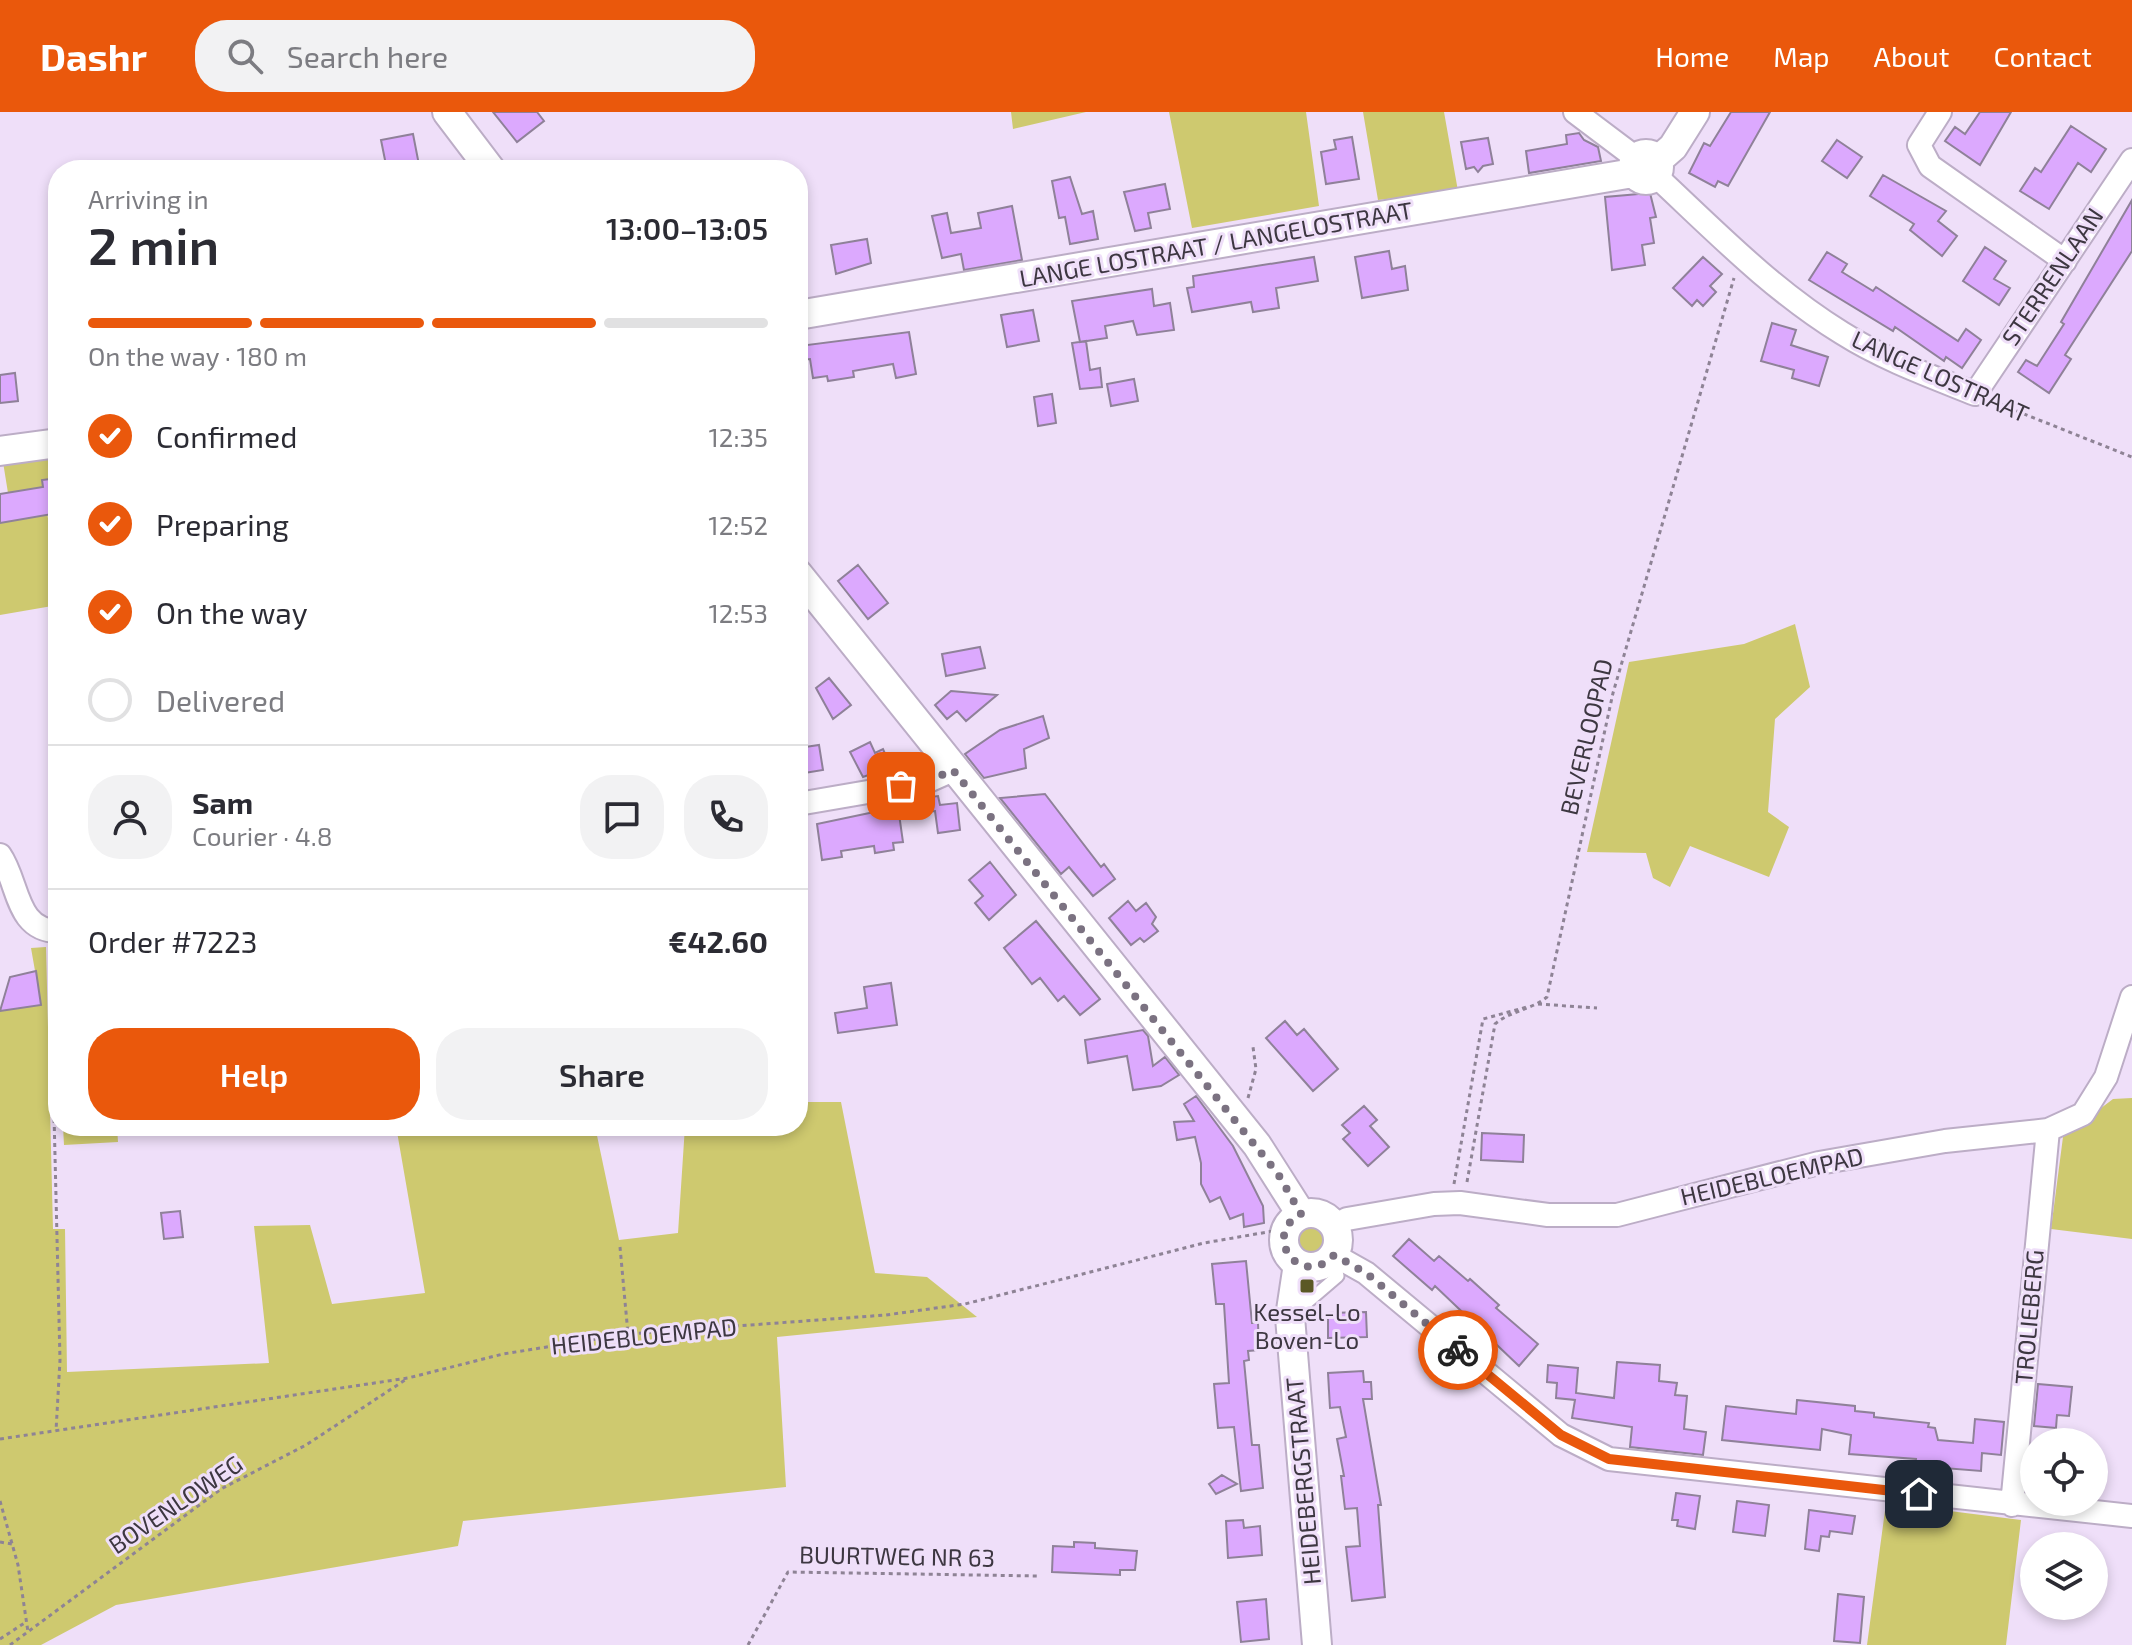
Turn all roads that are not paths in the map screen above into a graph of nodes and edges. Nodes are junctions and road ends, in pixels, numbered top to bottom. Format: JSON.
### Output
{"nodes":[{"id":1,"x":447,"y":112,"type":"edge"},
{"id":2,"x":1575,"y":112,"type":"edge"},
{"id":3,"x":1695,"y":112,"type":"edge"},
{"id":4,"x":1940,"y":112,"type":"edge"},
{"id":5,"x":483,"y":160,"type":"edge"},
{"id":6,"x":2132,"y":160,"type":"edge"},
{"id":7,"x":1645,"y":167,"type":"junction"},
{"id":8,"x":2065,"y":261,"type":"junction"},
{"id":9,"x":808,"y":313,"type":"edge"},
{"id":10,"x":1975,"y":394,"type":"joint"},
{"id":11,"x":48,"y":444,"type":"edge"},
{"id":12,"x":0,"y":451,"type":"edge"},
{"id":13,"x":808,"y":587,"type":"edge"},
{"id":14,"x":953,"y":770,"type":"junction"},
{"id":15,"x":808,"y":802,"type":"edge"},
{"id":16,"x":0,"y":855,"type":"edge"},
{"id":17,"x":48,"y":929,"type":"edge"},
{"id":18,"x":2132,"y":997,"type":"edge"},
{"id":19,"x":2048,"y":1130,"type":"junction"},
{"id":20,"x":1294,"y":1222,"type":"junction"},
{"id":21,"x":1335,"y":1226,"type":"junction"},
{"id":22,"x":1334,"y":1255,"type":"junction"},
{"id":23,"x":1298,"y":1264,"type":"junction"},
{"id":24,"x":1290,"y":1317,"type":"junction"},
{"id":25,"x":2012,"y":1505,"type":"junction"},
{"id":26,"x":2132,"y":1516,"type":"edge"},
{"id":27,"x":1317,"y":1645,"type":"edge"}],
"edges":[{"from":1,"to":5,"type":"street"},
{"from":2,"to":7,"type":"street","name":"LANGE LOSTRAAT"},
{"from":3,"to":7,"type":"street"},
{"from":4,"to":8,"type":"street"},
{"from":6,"to":8,"type":"street","name":"STERRENLAAN"},
{"from":7,"to":9,"type":"street","name":"LANGE LOSTRAAT / LANGELOSTRAAT"},
{"from":7,"to":10,"type":"street","name":"LANGE LOSTRAAT"},
{"from":8,"to":10,"type":"street","name":"STERRENLAAN"},
{"from":11,"to":12,"type":"street"},
{"from":13,"to":14,"type":"street","name":"HEIDEBERGSTRAAT"},
{"from":14,"to":15,"type":"street"},
{"from":14,"to":20,"type":"street","name":"HEIDEBERGSTRAAT"},
{"from":16,"to":17,"type":"street"},
{"from":18,"to":19,"type":"street","name":"HEIDEBLOEMPAD"},
{"from":19,"to":21,"type":"street","name":"HEIDEBLOEMPAD"},
{"from":19,"to":25,"type":"street","name":"TROLIEBERG"},
{"from":20,"to":21,"type":"street"},
{"from":20,"to":23,"type":"street","name":"HEIDEBERGSTRAAT"},
{"from":21,"to":22,"type":"street"},
{"from":22,"to":23,"type":"street"},
{"from":22,"to":24,"type":"lane"},
{"from":22,"to":25,"type":"street"},
{"from":23,"to":24,"type":"street","name":"HEIDEBERGSTRAAT"},
{"from":24,"to":27,"type":"street","name":"HEIDEBERGSTRAAT"},
{"from":25,"to":26,"type":"street"}]}
